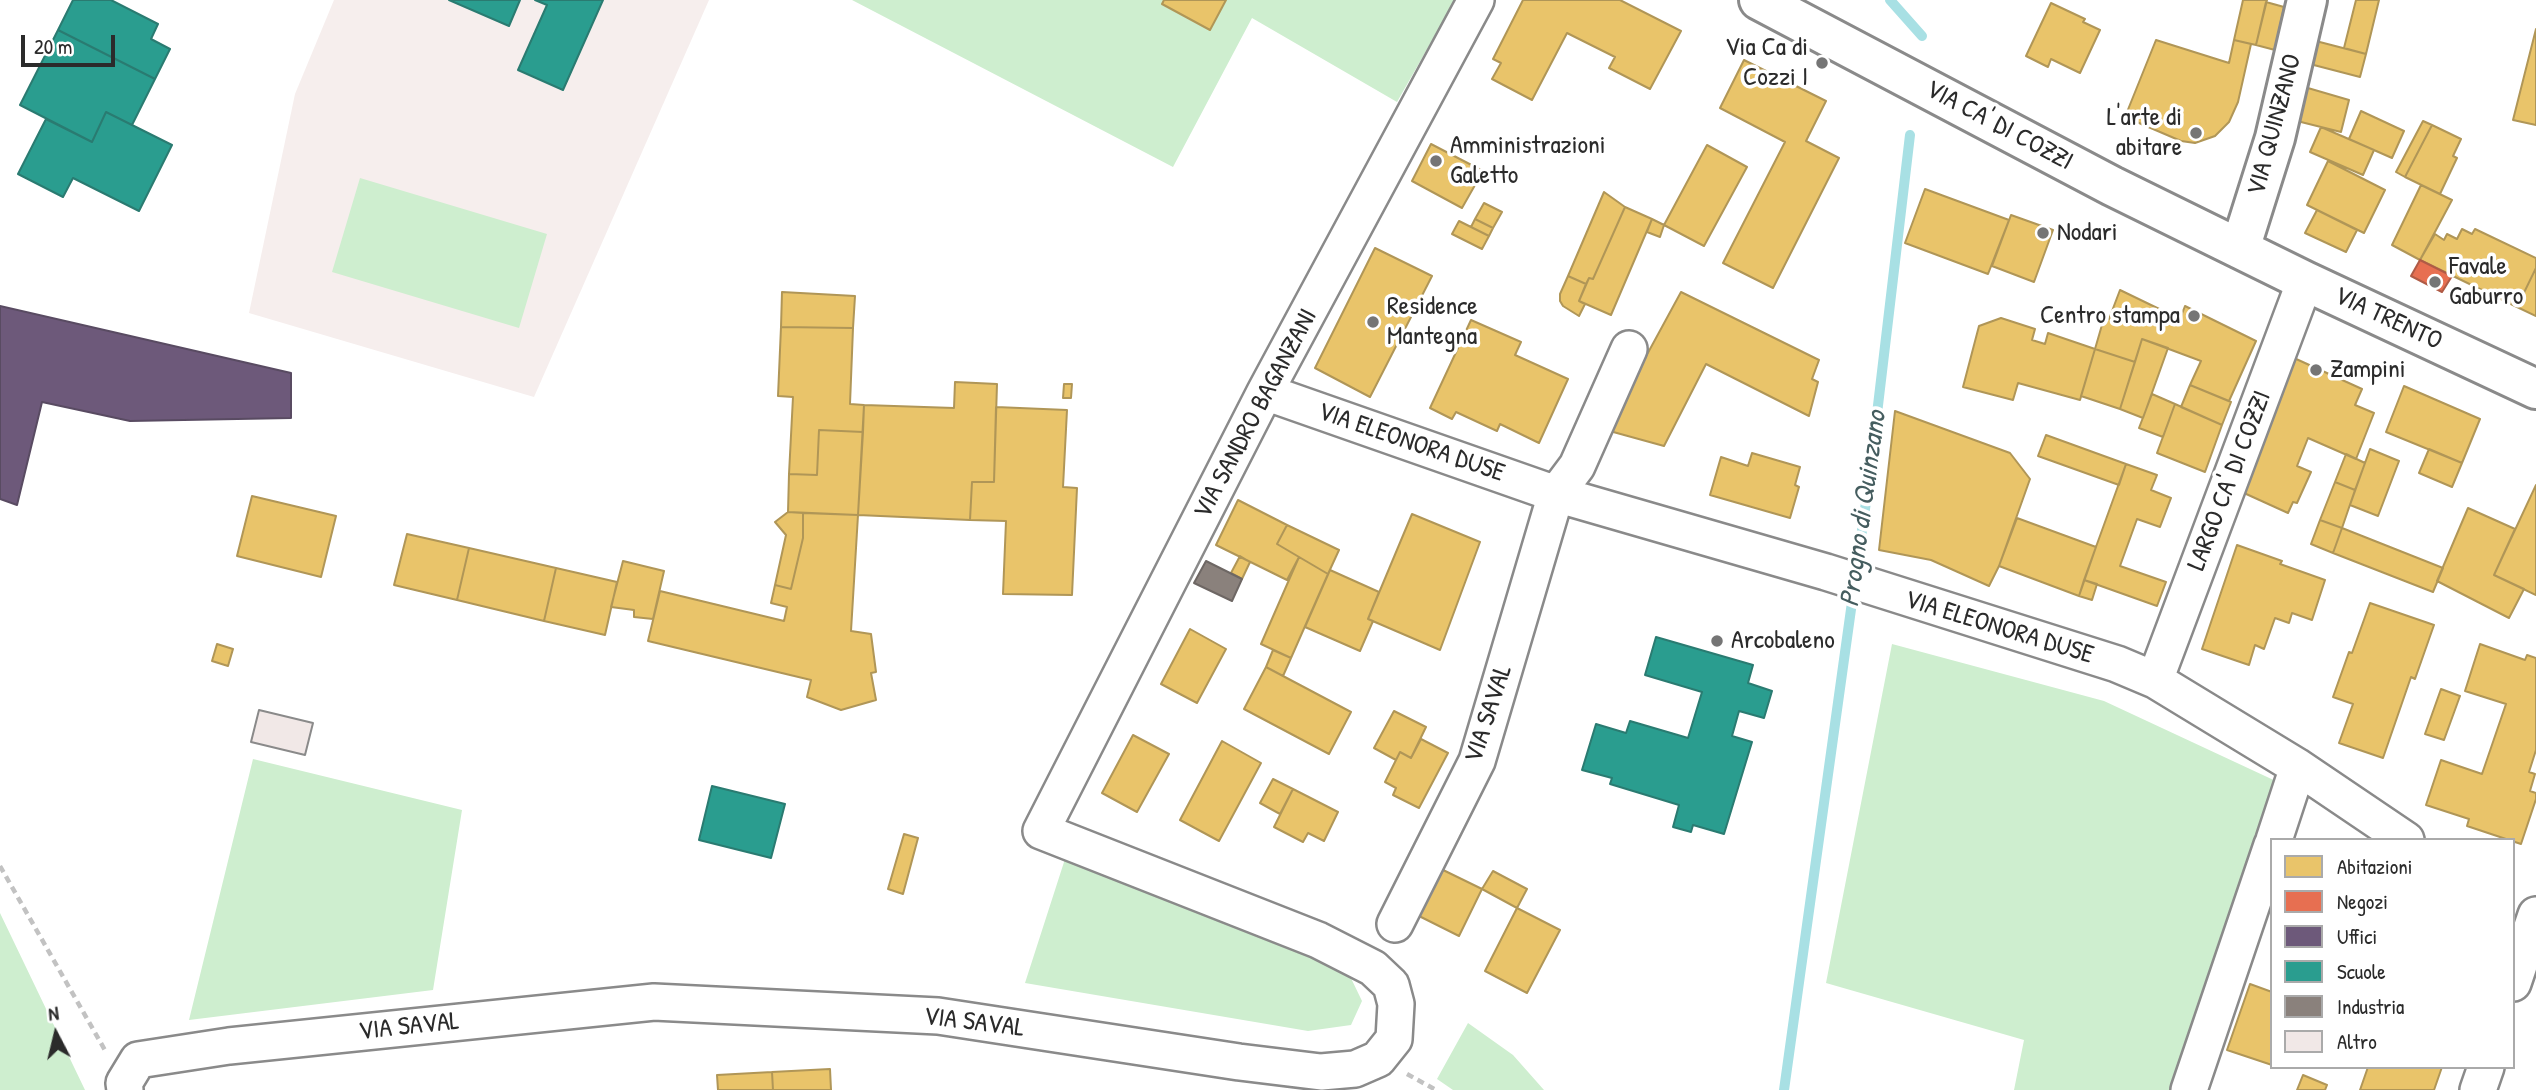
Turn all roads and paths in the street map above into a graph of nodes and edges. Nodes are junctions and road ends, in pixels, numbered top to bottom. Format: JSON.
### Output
{"nodes":[{"id":1,"x":1476,"y":0,"type":"edge"},
{"id":2,"x":1759,"y":0,"type":"edge"},
{"id":3,"x":2308,"y":0,"type":"edge"},
{"id":4,"x":2239,"y":249,"type":"junction"},
{"id":5,"x":2305,"y":281,"type":"junction"},
{"id":6,"x":1629,"y":349,"type":"dead end"},
{"id":7,"x":2536,"y":389,"type":"edge"},
{"id":8,"x":1265,"y":392,"type":"junction"},
{"id":9,"x":1556,"y":494,"type":"junction"},
{"id":10,"x":2155,"y":680,"type":"junction"},
{"id":11,"x":2298,"y":767,"type":"junction"},
{"id":12,"x":1041,"y":831,"type":"joint"},
{"id":13,"x":2275,"y":838,"type":"edge"},
{"id":14,"x":2403,"y":838,"type":"edge"},
{"id":15,"x":2270,"y":851,"type":"edge"},
{"id":16,"x":0,"y":866,"type":"edge"},
{"id":17,"x":2529,"y":920,"type":"edge"},
{"id":18,"x":1395,"y":924,"type":"dead end"},
{"id":19,"x":2515,"y":976,"type":"edge"},
{"id":20,"x":2485,"y":1069,"type":"edge"},
{"id":21,"x":124,"y":1087,"type":"edge"},
{"id":22,"x":2189,"y":1090,"type":"edge"},
{"id":23,"x":2478,"y":1090,"type":"edge"}],
"edges":[{"from":1,"to":8,"type":"street","name":"VIA SANDRO BAGANZANI"},
{"from":2,"to":4,"type":"main road","name":"VIA CA' DI COZZI"},
{"from":3,"to":4,"type":"main road","name":"VIA QUINZANO"},
{"from":4,"to":5,"type":"main road","name":"VIA TRENTO"},
{"from":5,"to":7,"type":"main road","name":"VIA TRENTO"},
{"from":5,"to":10,"type":"street","name":"LARGO CA' DI COZZI"},
{"from":6,"to":9,"type":"street"},
{"from":8,"to":9,"type":"street","name":"VIA ELEONORA DUSE"},
{"from":8,"to":12,"type":"street","name":"VIA SANDRO BAGANZANI"},
{"from":9,"to":10,"type":"street","name":"VIA ELEONORA DUSE"},
{"from":9,"to":18,"type":"street","name":"VIA SAVAL"},
{"from":10,"to":11,"type":"street","name":"VIA ELEONORA DUSE"},
{"from":11,"to":13,"type":"street"},
{"from":11,"to":14,"type":"street","name":"VIA ELEONORA DUSE"},
{"from":12,"to":21,"type":"street","name":"VIA SAVAL"},
{"from":15,"to":22,"type":"street"},
{"from":16,"to":21,"type":"path"},
{"from":17,"to":19,"type":"street"},
{"from":20,"to":23,"type":"street"}]}
